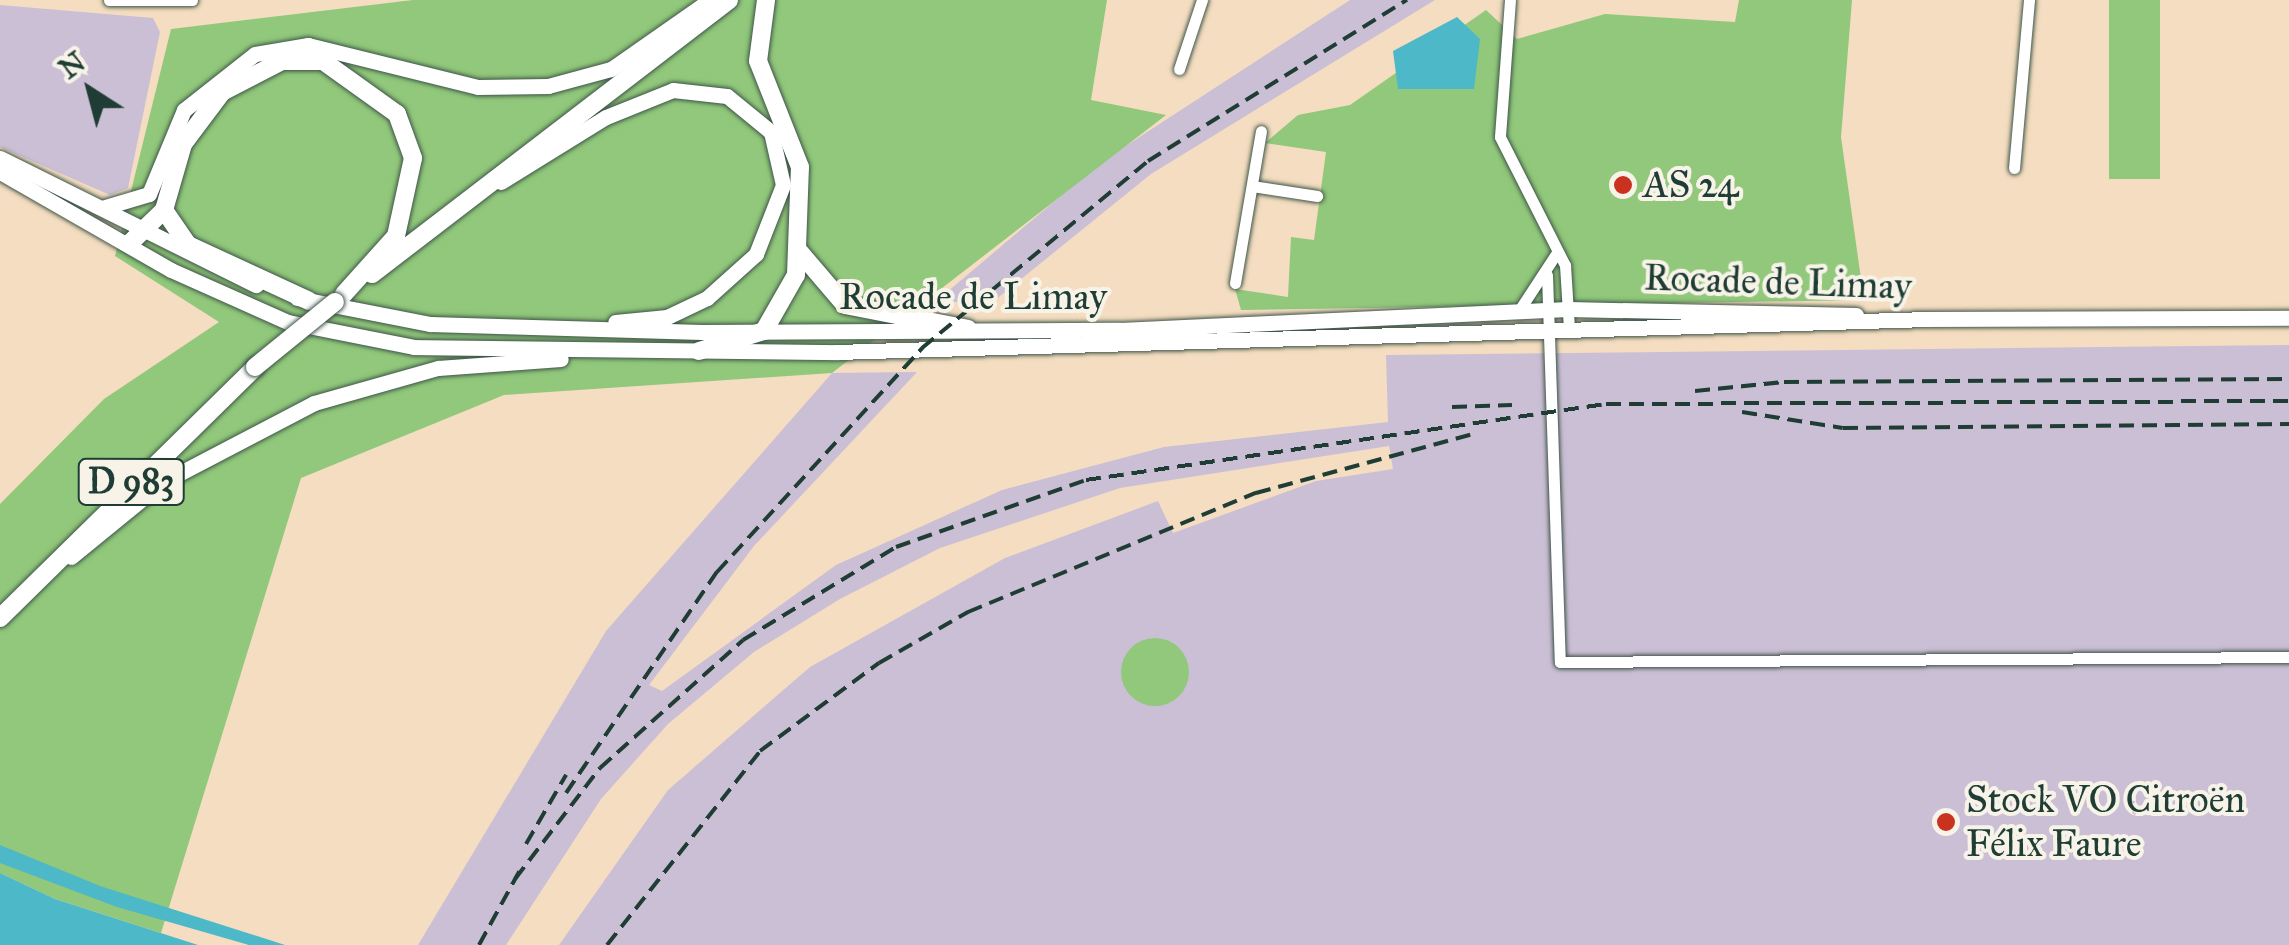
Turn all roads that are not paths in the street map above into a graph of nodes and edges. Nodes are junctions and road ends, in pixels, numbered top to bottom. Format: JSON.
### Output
{"nodes":[{"id":1,"x":109,"y":0,"type":"edge"},
{"id":2,"x":192,"y":0,"type":"edge"},
{"id":3,"x":710,"y":0,"type":"edge"},
{"id":4,"x":729,"y":0,"type":"edge"},
{"id":5,"x":766,"y":0,"type":"edge"},
{"id":6,"x":1202,"y":0,"type":"edge"},
{"id":7,"x":1510,"y":0,"type":"edge"},
{"id":8,"x":2029,"y":0,"type":"edge"},
{"id":9,"x":1180,"y":69,"type":"dead end"},
{"id":10,"x":1262,"y":132,"type":"dead end"},
{"id":11,"x":0,"y":158,"type":"edge"},
{"id":12,"x":2014,"y":168,"type":"dead end"},
{"id":13,"x":0,"y":172,"type":"edge"},
{"id":14,"x":1252,"y":186,"type":"junction"},
{"id":15,"x":486,"y":190,"type":"junction"},
{"id":16,"x":149,"y":194,"type":"junction"},
{"id":17,"x":1317,"y":196,"type":"dead end"},
{"id":18,"x":102,"y":208,"type":"junction"},
{"id":19,"x":164,"y":210,"type":"junction"},
{"id":20,"x":137,"y":238,"type":"junction"},
{"id":21,"x":798,"y":250,"type":"junction"},
{"id":22,"x":1556,"y":254,"type":"junction"},
{"id":23,"x":1547,"y":275,"type":"junction"},
{"id":24,"x":1235,"y":283,"type":"dead end"},
{"id":25,"x":340,"y":298,"type":"junction"},
{"id":26,"x":308,"y":301,"type":"junction"},
{"id":27,"x":1560,"y":309,"type":"junction"},
{"id":28,"x":1518,"y":312,"type":"junction"},
{"id":29,"x":1930,"y":318,"type":"junction"},
{"id":30,"x":2289,"y":318,"type":"edge"},
{"id":31,"x":526,"y":329,"type":"junction"},
{"id":32,"x":968,"y":329,"type":"junction"},
{"id":33,"x":1561,"y":329,"type":"junction"},
{"id":34,"x":764,"y":331,"type":"junction"},
{"id":35,"x":645,"y":350,"type":"junction"},
{"id":36,"x":699,"y":351,"type":"junction"},
{"id":37,"x":6,"y":610,"type":"edge"},
{"id":38,"x":2289,"y":657,"type":"edge"}],
"edges":[{"from":1,"to":2,"type":"street"},
{"from":3,"to":16,"type":"main road"},
{"from":4,"to":15,"type":"main road","number":"D 983"},
{"from":5,"to":21,"type":"main road"},
{"from":6,"to":9,"type":"street"},
{"from":7,"to":22,"type":"street"},
{"from":8,"to":12,"type":"street"},
{"from":10,"to":14,"type":"street"},
{"from":11,"to":18,"type":"main road","name":"Rocade de Limay"},
{"from":13,"to":20,"type":"main road","name":"Rocade de Limay"},
{"from":14,"to":17,"type":"street"},
{"from":14,"to":24,"type":"street"},
{"from":15,"to":25,"type":"main road","number":"D 983"},
{"from":15,"to":31,"type":"main road"},
{"from":16,"to":18,"type":"main road"},
{"from":16,"to":20,"type":"main road"},
{"from":18,"to":20,"type":"main road","name":"Rocade de Limay"},
{"from":19,"to":20,"type":"main road"},
{"from":19,"to":25,"type":"main road"},
{"from":19,"to":26,"type":"main road"},
{"from":20,"to":26,"type":"main road","name":"Rocade de Limay"},
{"from":20,"to":35,"type":"main road","name":"Rocade de Limay"},
{"from":21,"to":32,"type":"main road"},
{"from":21,"to":34,"type":"main road"},
{"from":22,"to":23,"type":"street"},
{"from":22,"to":27,"type":"street"},
{"from":23,"to":27,"type":"street"},
{"from":23,"to":28,"type":"street"},
{"from":25,"to":37,"type":"main road","number":"D 983","bridge":true},
{"from":26,"to":31,"type":"main road","name":"Rocade de Limay"},
{"from":27,"to":28,"type":"main road","name":"Rocade de Limay"},
{"from":27,"to":29,"type":"main road","name":"Rocade de Limay"},
{"from":27,"to":33,"type":"street"},
{"from":28,"to":32,"type":"main road","name":"Rocade de Limay"},
{"from":29,"to":30,"type":"main road"},
{"from":29,"to":33,"type":"main road","name":"Rocade de Limay"},
{"from":31,"to":34,"type":"main road","name":"Rocade de Limay"},
{"from":32,"to":34,"type":"main road","name":"Rocade de Limay"},
{"from":33,"to":36,"type":"main road","name":"Rocade de Limay"},
{"from":33,"to":38,"type":"street"},
{"from":34,"to":36,"type":"main road"},
{"from":35,"to":36,"type":"main road","name":"Rocade de Limay"},
{"from":35,"to":37,"type":"main road"}]}
